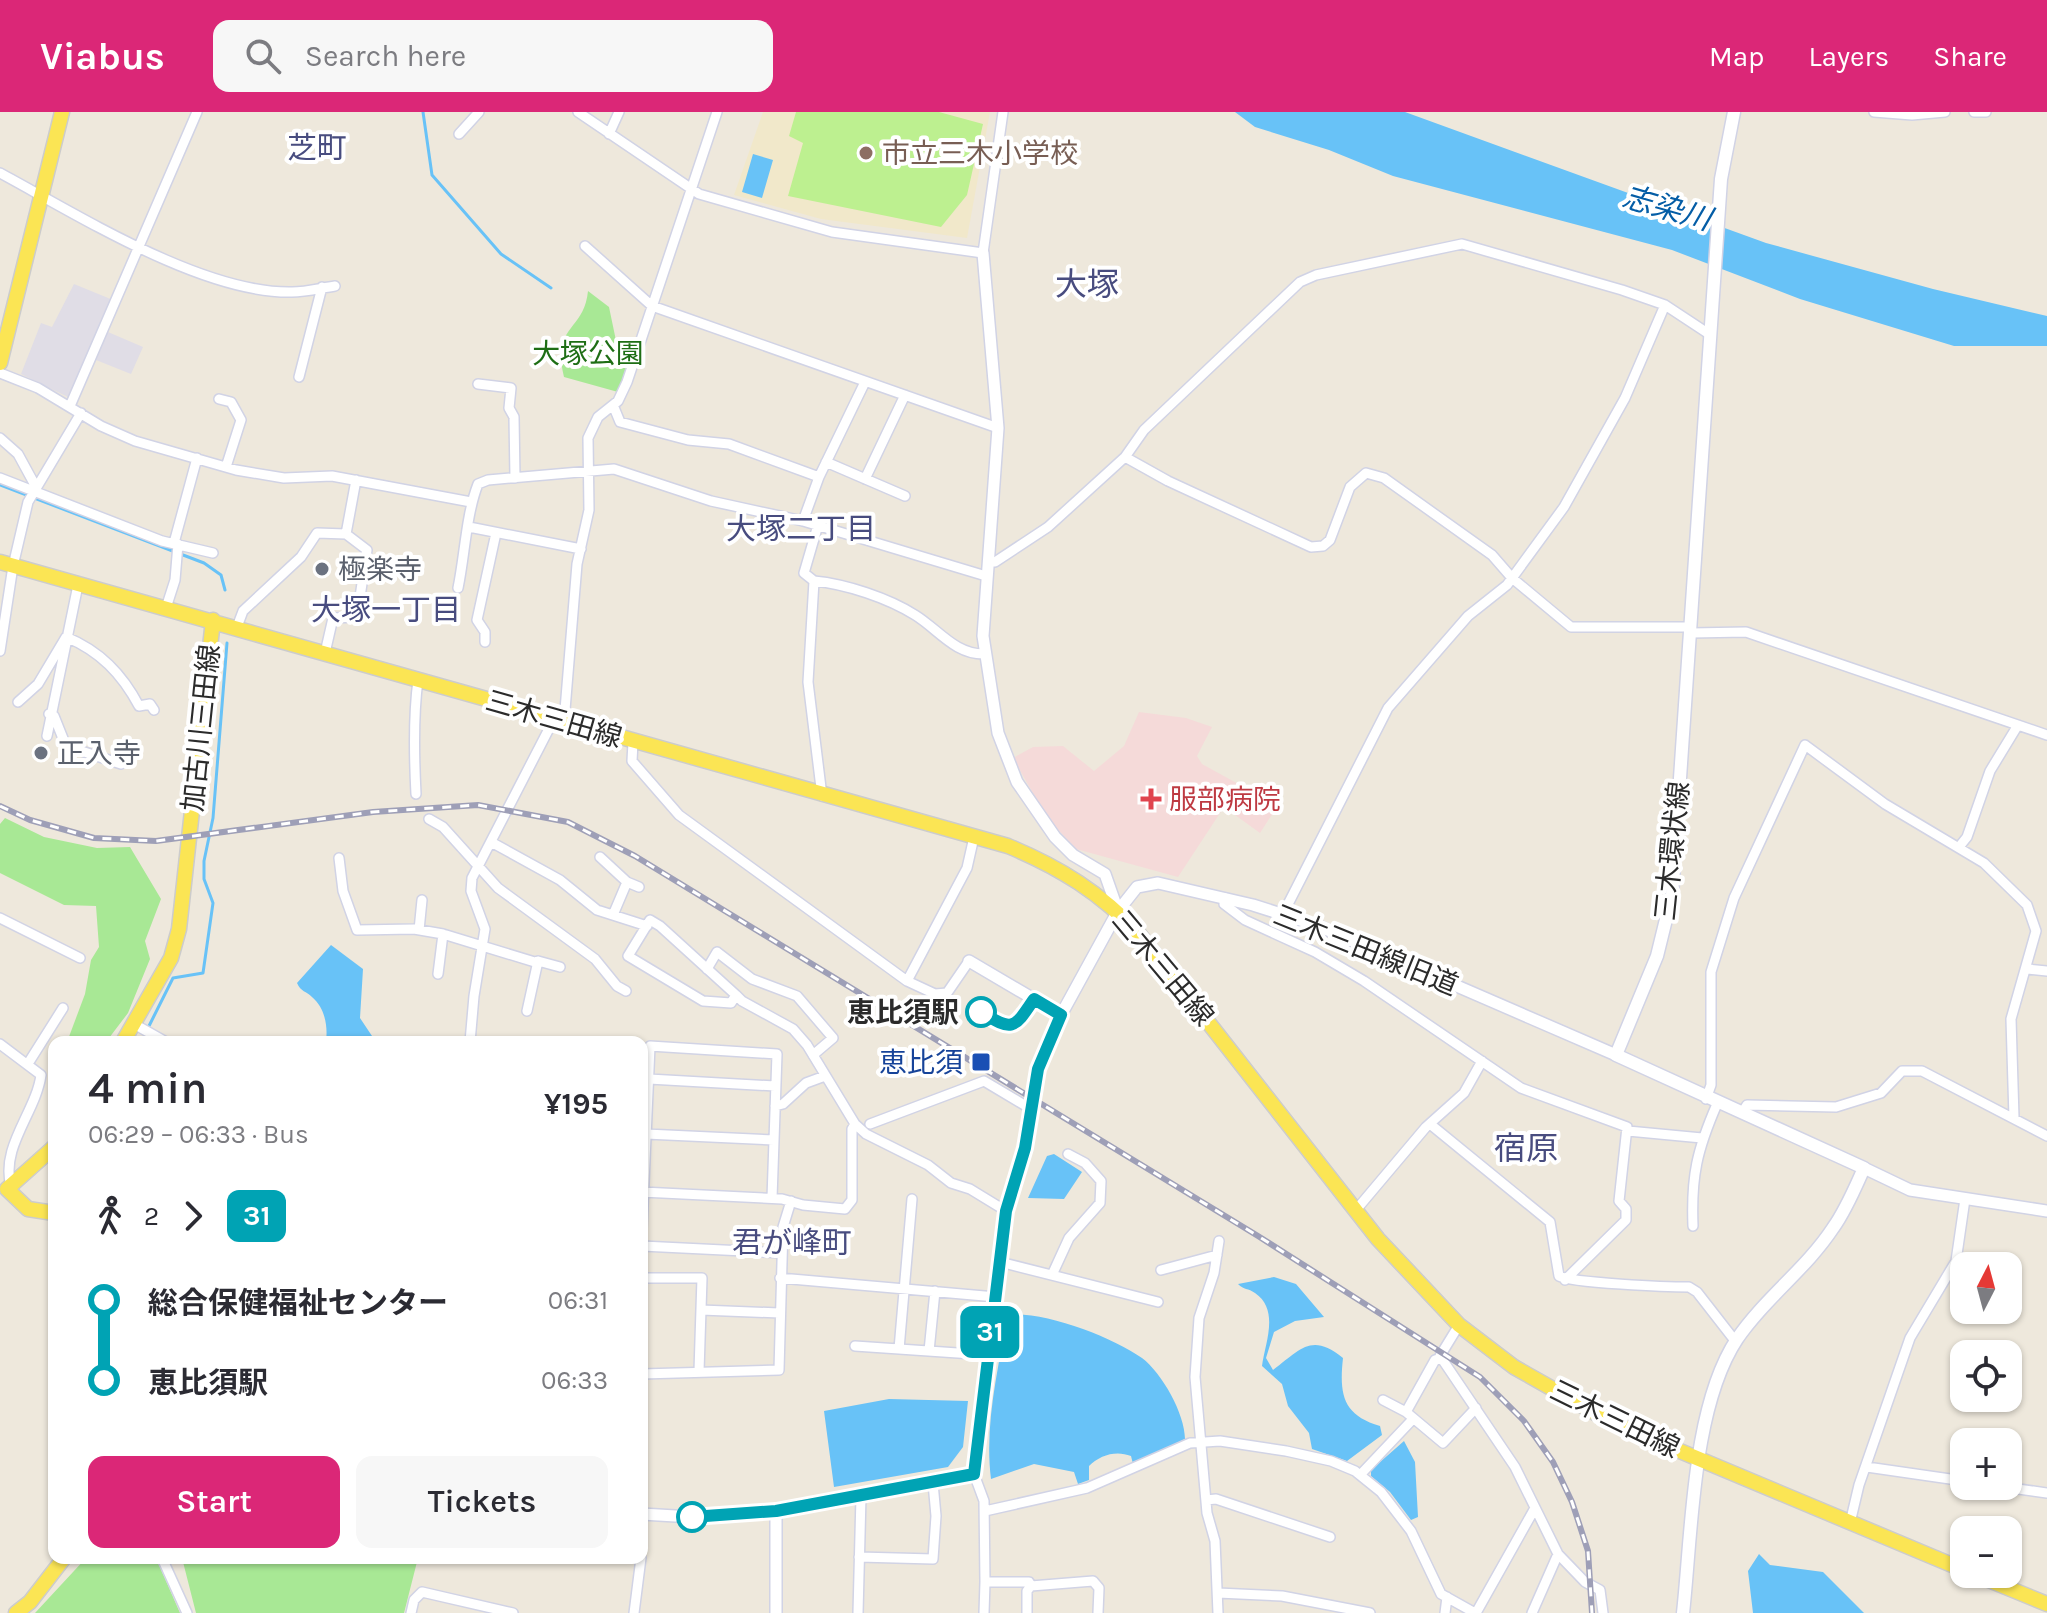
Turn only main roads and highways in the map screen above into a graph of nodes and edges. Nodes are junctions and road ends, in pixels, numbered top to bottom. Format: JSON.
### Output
{"nodes":[{"id":1,"x":62,"y":112,"type":"edge"},
{"id":2,"x":1734,"y":112,"type":"edge"},
{"id":3,"x":0,"y":363,"type":"edge"},
{"id":4,"x":6,"y":564,"type":"edge"},
{"id":5,"x":213,"y":620,"type":"junction"},
{"id":6,"x":127,"y":1036,"type":"edge"},
{"id":7,"x":48,"y":1152,"type":"edge"},
{"id":8,"x":6,"y":1189,"type":"edge"},
{"id":9,"x":48,"y":1212,"type":"edge"},
{"id":10,"x":1700,"y":1460,"type":"junction"},
{"id":11,"x":59,"y":1564,"type":"edge"},
{"id":12,"x":1950,"y":1564,"type":"edge"},
{"id":13,"x":2008,"y":1588,"type":"edge"},
{"id":14,"x":2047,"y":1604,"type":"edge"},
{"id":15,"x":16,"y":1613,"type":"edge"},
{"id":16,"x":1683,"y":1613,"type":"edge"}],
"edges":[{"from":1,"to":3,"type":"main road"},
{"from":2,"to":10,"type":"main road","name":"三木環状線"},
{"from":4,"to":5,"type":"main road","name":"加古川三田線"},
{"from":5,"to":6,"type":"main road","name":"加古川三田線"},
{"from":5,"to":10,"type":"main road","name":"三木三田線"},
{"from":7,"to":8,"type":"main road"},
{"from":8,"to":9,"type":"main road"},
{"from":10,"to":12,"type":"main road","name":"三木三田線"},
{"from":10,"to":16,"type":"main road"},
{"from":11,"to":15,"type":"main road"},
{"from":13,"to":14,"type":"main road"}]}
